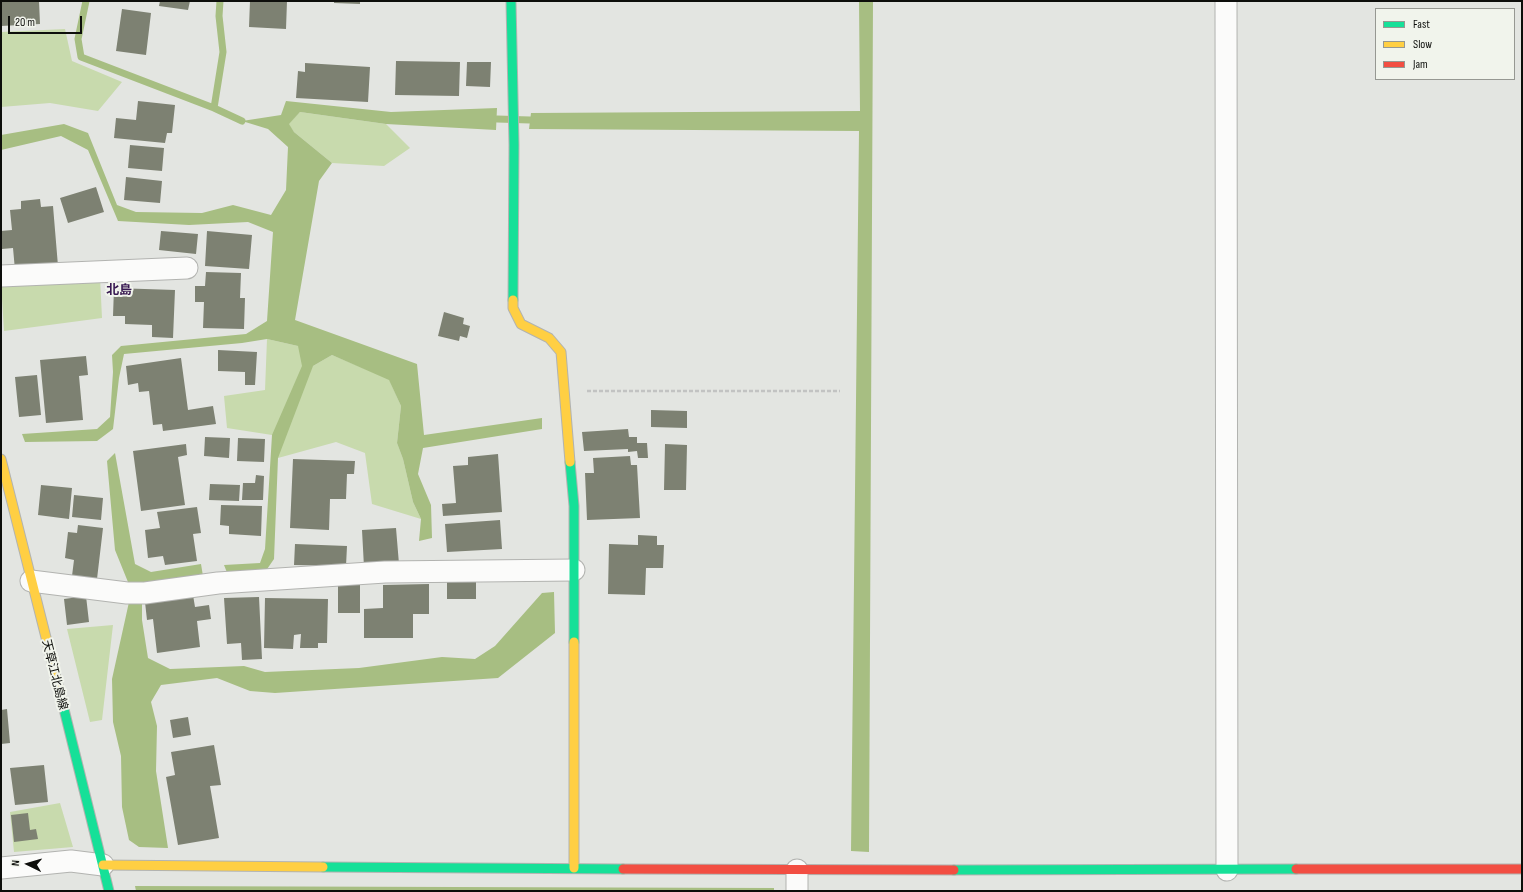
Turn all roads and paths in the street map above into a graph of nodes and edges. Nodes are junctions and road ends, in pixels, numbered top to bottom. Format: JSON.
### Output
{"nodes":[{"id":1,"x":1226,"y":1,"type":"edge"},
{"id":2,"x":509,"y":2,"type":"edge"},
{"id":3,"x":187,"y":268,"type":"dead end"},
{"id":4,"x":1,"y":276,"type":"edge"},
{"id":5,"x":565,"y":391,"type":"junction"},
{"id":6,"x":840,"y":391,"type":"dead end"},
{"id":7,"x":1,"y":459,"type":"edge"},
{"id":8,"x":574,"y":570,"type":"junction"},
{"id":9,"x":31,"y":581,"type":"junction"},
{"id":10,"x":102,"y":865,"type":"junction"},
{"id":11,"x":1,"y":868,"type":"edge"},
{"id":12,"x":574,"y":868,"type":"junction"},
{"id":13,"x":1522,"y":869,"type":"edge"},
{"id":14,"x":797,"y":870,"type":"junction"},
{"id":15,"x":1227,"y":870,"type":"junction"},
{"id":16,"x":109,"y":891,"type":"edge"},
{"id":17,"x":797,"y":891,"type":"edge"}],
"edges":[{"from":1,"to":15,"type":"street"},
{"from":2,"to":5,"type":"street"},
{"from":3,"to":4,"type":"street"},
{"from":5,"to":6,"type":"path"},
{"from":5,"to":8,"type":"street"},
{"from":7,"to":9,"type":"street","name":"天草江北島線"},
{"from":8,"to":9,"type":"street"},
{"from":8,"to":12,"type":"street"},
{"from":9,"to":10,"type":"street","name":"天草江北島線"},
{"from":10,"to":11,"type":"street"},
{"from":10,"to":12,"type":"street"},
{"from":10,"to":16,"type":"street","name":"天草江北島線"},
{"from":12,"to":14,"type":"street"},
{"from":13,"to":15,"type":"street"},
{"from":14,"to":15,"type":"street"},
{"from":14,"to":17,"type":"street"}]}
